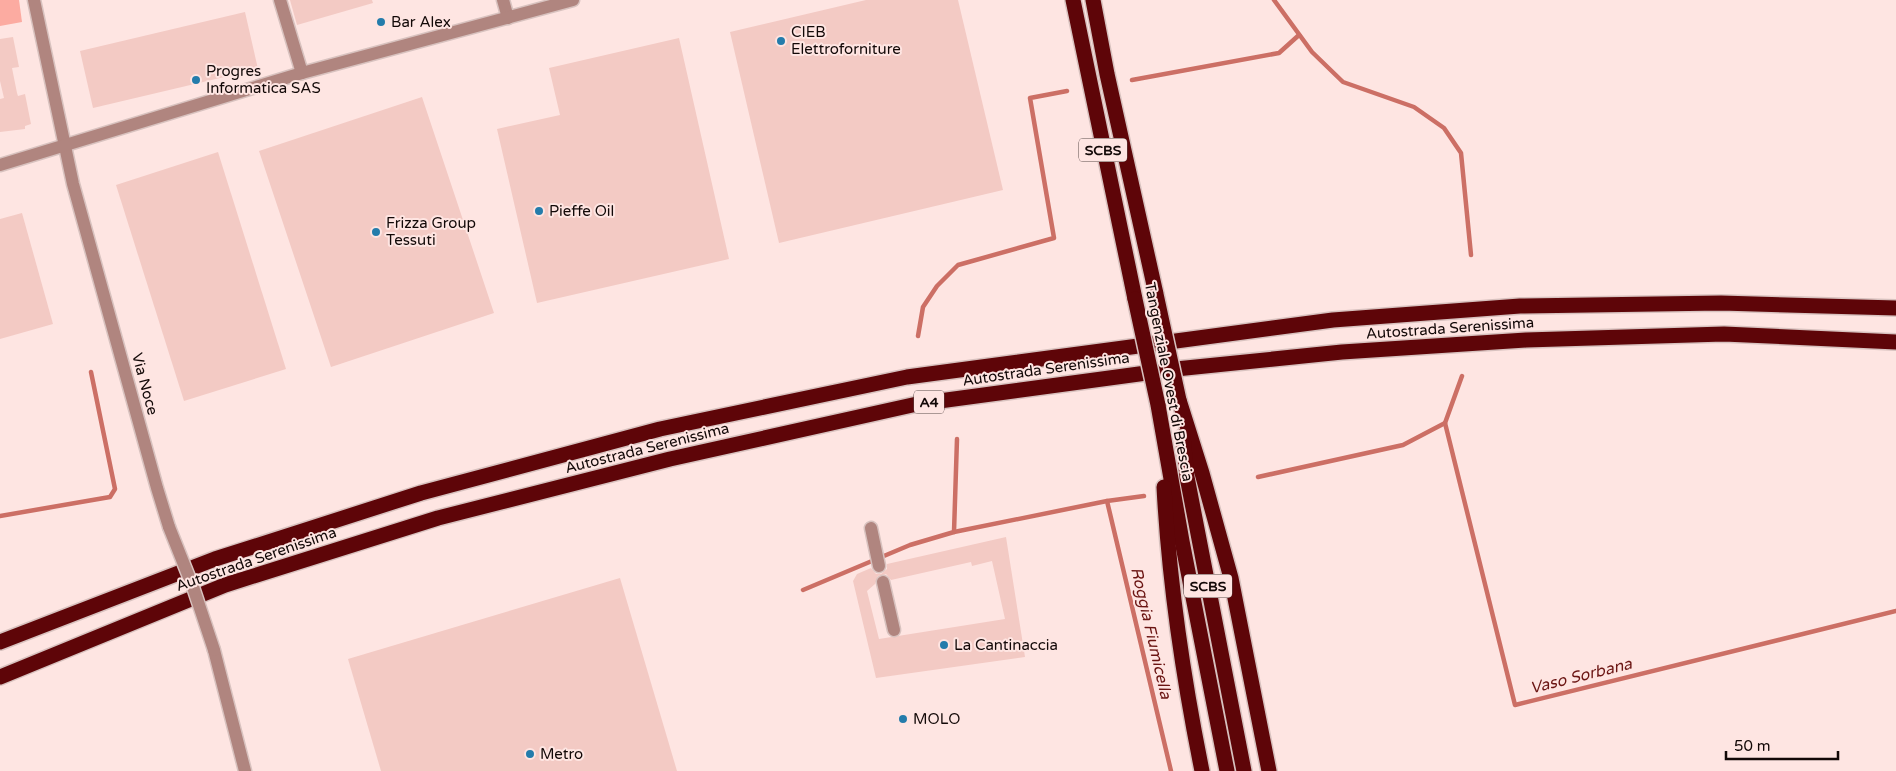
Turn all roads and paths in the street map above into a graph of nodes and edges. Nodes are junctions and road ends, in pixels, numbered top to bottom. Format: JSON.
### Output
{"nodes":[{"id":1,"x":34,"y":0,"type":"edge"},
{"id":2,"x":280,"y":0,"type":"edge"},
{"id":3,"x":504,"y":0,"type":"edge"},
{"id":4,"x":573,"y":0,"type":"edge"},
{"id":5,"x":1073,"y":0,"type":"edge"},
{"id":6,"x":1093,"y":0,"type":"edge"},
{"id":7,"x":508,"y":18,"type":"junction"},
{"id":8,"x":302,"y":73,"type":"junction"},
{"id":9,"x":65,"y":147,"type":"junction"},
{"id":10,"x":0,"y":165,"type":"edge"},
{"id":11,"x":1896,"y":308,"type":"edge"},
{"id":12,"x":1896,"y":342,"type":"edge"},
{"id":13,"x":1179,"y":400,"type":"junction"},
{"id":14,"x":1161,"y":423,"type":"junction"},
{"id":15,"x":871,"y":528,"type":"dead end"},
{"id":16,"x":879,"y":566,"type":"dead end"},
{"id":17,"x":883,"y":582,"type":"dead end"},
{"id":18,"x":894,"y":630,"type":"dead end"},
{"id":19,"x":0,"y":642,"type":"edge"},
{"id":20,"x":0,"y":677,"type":"edge"},
{"id":21,"x":1262,"y":733,"type":"junction"},
{"id":22,"x":245,"y":771,"type":"edge"},
{"id":23,"x":1202,"y":771,"type":"edge"},
{"id":24,"x":1227,"y":771,"type":"edge"},
{"id":25,"x":1244,"y":771,"type":"edge"},
{"id":26,"x":1269,"y":771,"type":"edge"},
{"id":27,"x":1276,"y":771,"type":"edge"}],
"edges":[{"from":1,"to":9,"type":"street","name":"Via Noce"},
{"from":2,"to":8,"type":"street"},
{"from":3,"to":7,"type":"street"},
{"from":4,"to":7,"type":"street"},
{"from":5,"to":14,"type":"highway","name":"Tangenziale Ovest di Brescia","number":"SCBS","bridge":true},
{"from":6,"to":13,"type":"highway","name":"Tangenziale Ovest di Brescia","number":"SCBS","bridge":true},
{"from":7,"to":8,"type":"street"},
{"from":8,"to":9,"type":"street"},
{"from":9,"to":10,"type":"street"},
{"from":9,"to":22,"type":"street","name":"Via Noce","bridge":true},
{"from":11,"to":19,"type":"highway","name":"Autostrada Serenissima","number":"A4"},
{"from":12,"to":20,"type":"highway","name":"Autostrada Serenissima","number":"A4"},
{"from":13,"to":21,"type":"highway"},
{"from":13,"to":25,"type":"highway","name":"Tangenziale Ovest di Brescia","number":"SCBS"},
{"from":14,"to":23,"type":"highway"},
{"from":14,"to":24,"type":"highway","name":"Tangenziale Ovest di Brescia","number":"SCBS"},
{"from":15,"to":16,"type":"street"},
{"from":17,"to":18,"type":"street"},
{"from":21,"to":26,"type":"highway"},
{"from":21,"to":27,"type":"highway"}]}
